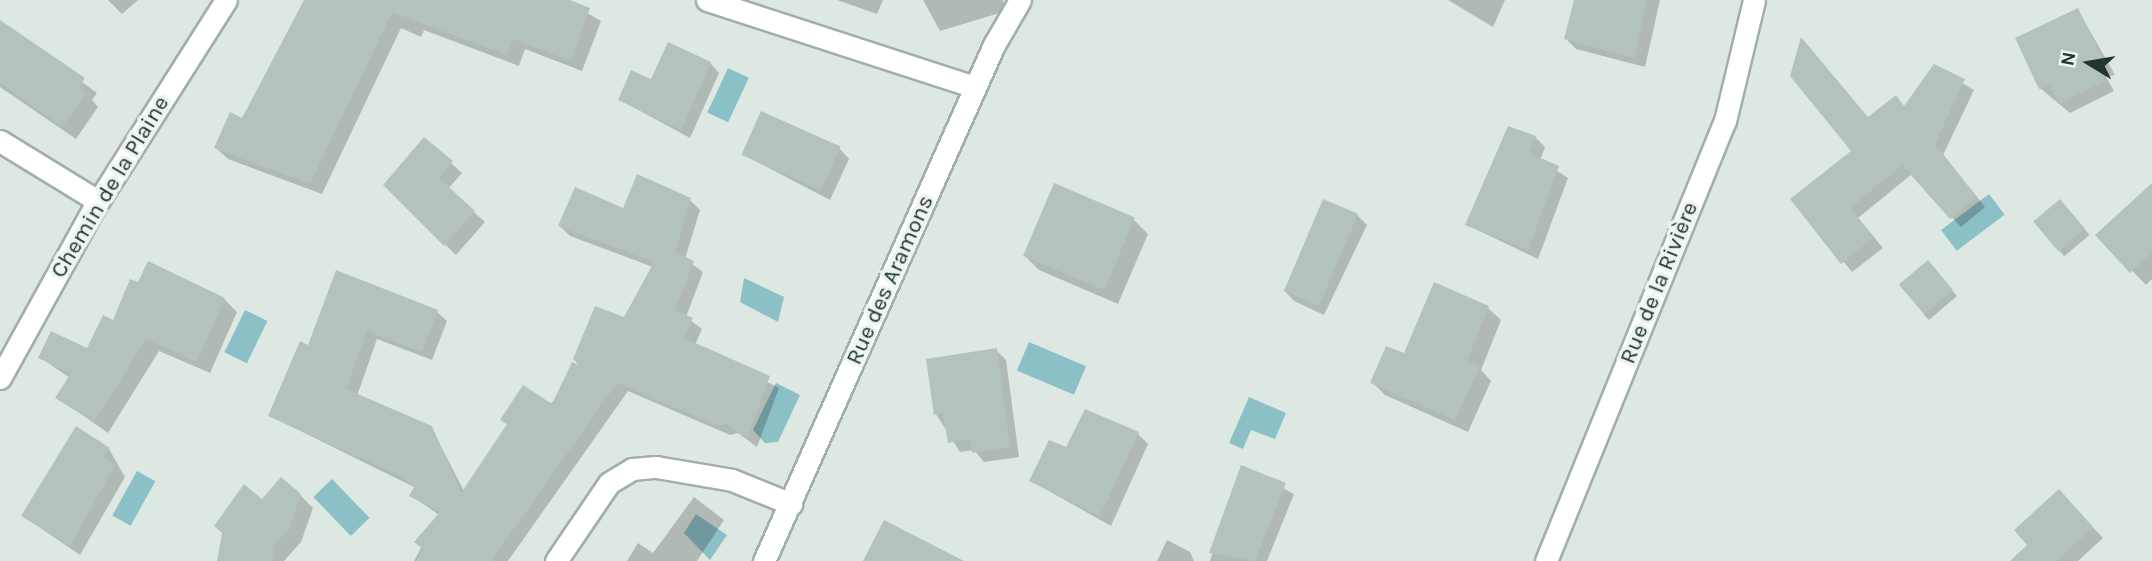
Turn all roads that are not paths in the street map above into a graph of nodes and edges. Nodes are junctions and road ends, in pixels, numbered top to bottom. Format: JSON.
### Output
{"nodes":[{"id":1,"x":226,"y":0,"type":"edge"},
{"id":2,"x":707,"y":0,"type":"edge"},
{"id":3,"x":1020,"y":0,"type":"edge"},
{"id":4,"x":1754,"y":0,"type":"edge"},
{"id":5,"x":975,"y":87,"type":"junction"},
{"id":6,"x":0,"y":141,"type":"edge"},
{"id":7,"x":98,"y":201,"type":"junction"},
{"id":8,"x":5,"y":353,"type":"edge"},
{"id":9,"x":0,"y":378,"type":"edge"},
{"id":10,"x":792,"y":504,"type":"junction"},
{"id":11,"x":556,"y":561,"type":"edge"},
{"id":12,"x":764,"y":561,"type":"edge"},
{"id":13,"x":1546,"y":561,"type":"edge"}],
"edges":[{"from":1,"to":7,"type":"street","name":"Chemin de la Plaine"},
{"from":2,"to":5,"type":"street"},
{"from":3,"to":5,"type":"street","name":"Rue des Aramons"},
{"from":4,"to":13,"type":"street","name":"Rue de la Rivière"},
{"from":5,"to":10,"type":"street","name":"Rue des Aramons"},
{"from":6,"to":7,"type":"street"},
{"from":7,"to":8,"type":"street","name":"Chemin de la Plaine"},
{"from":8,"to":9,"type":"street","name":"Chemin de la Plaine"},
{"from":10,"to":11,"type":"street"},
{"from":10,"to":12,"type":"street","name":"Rue des Aramons"}]}
